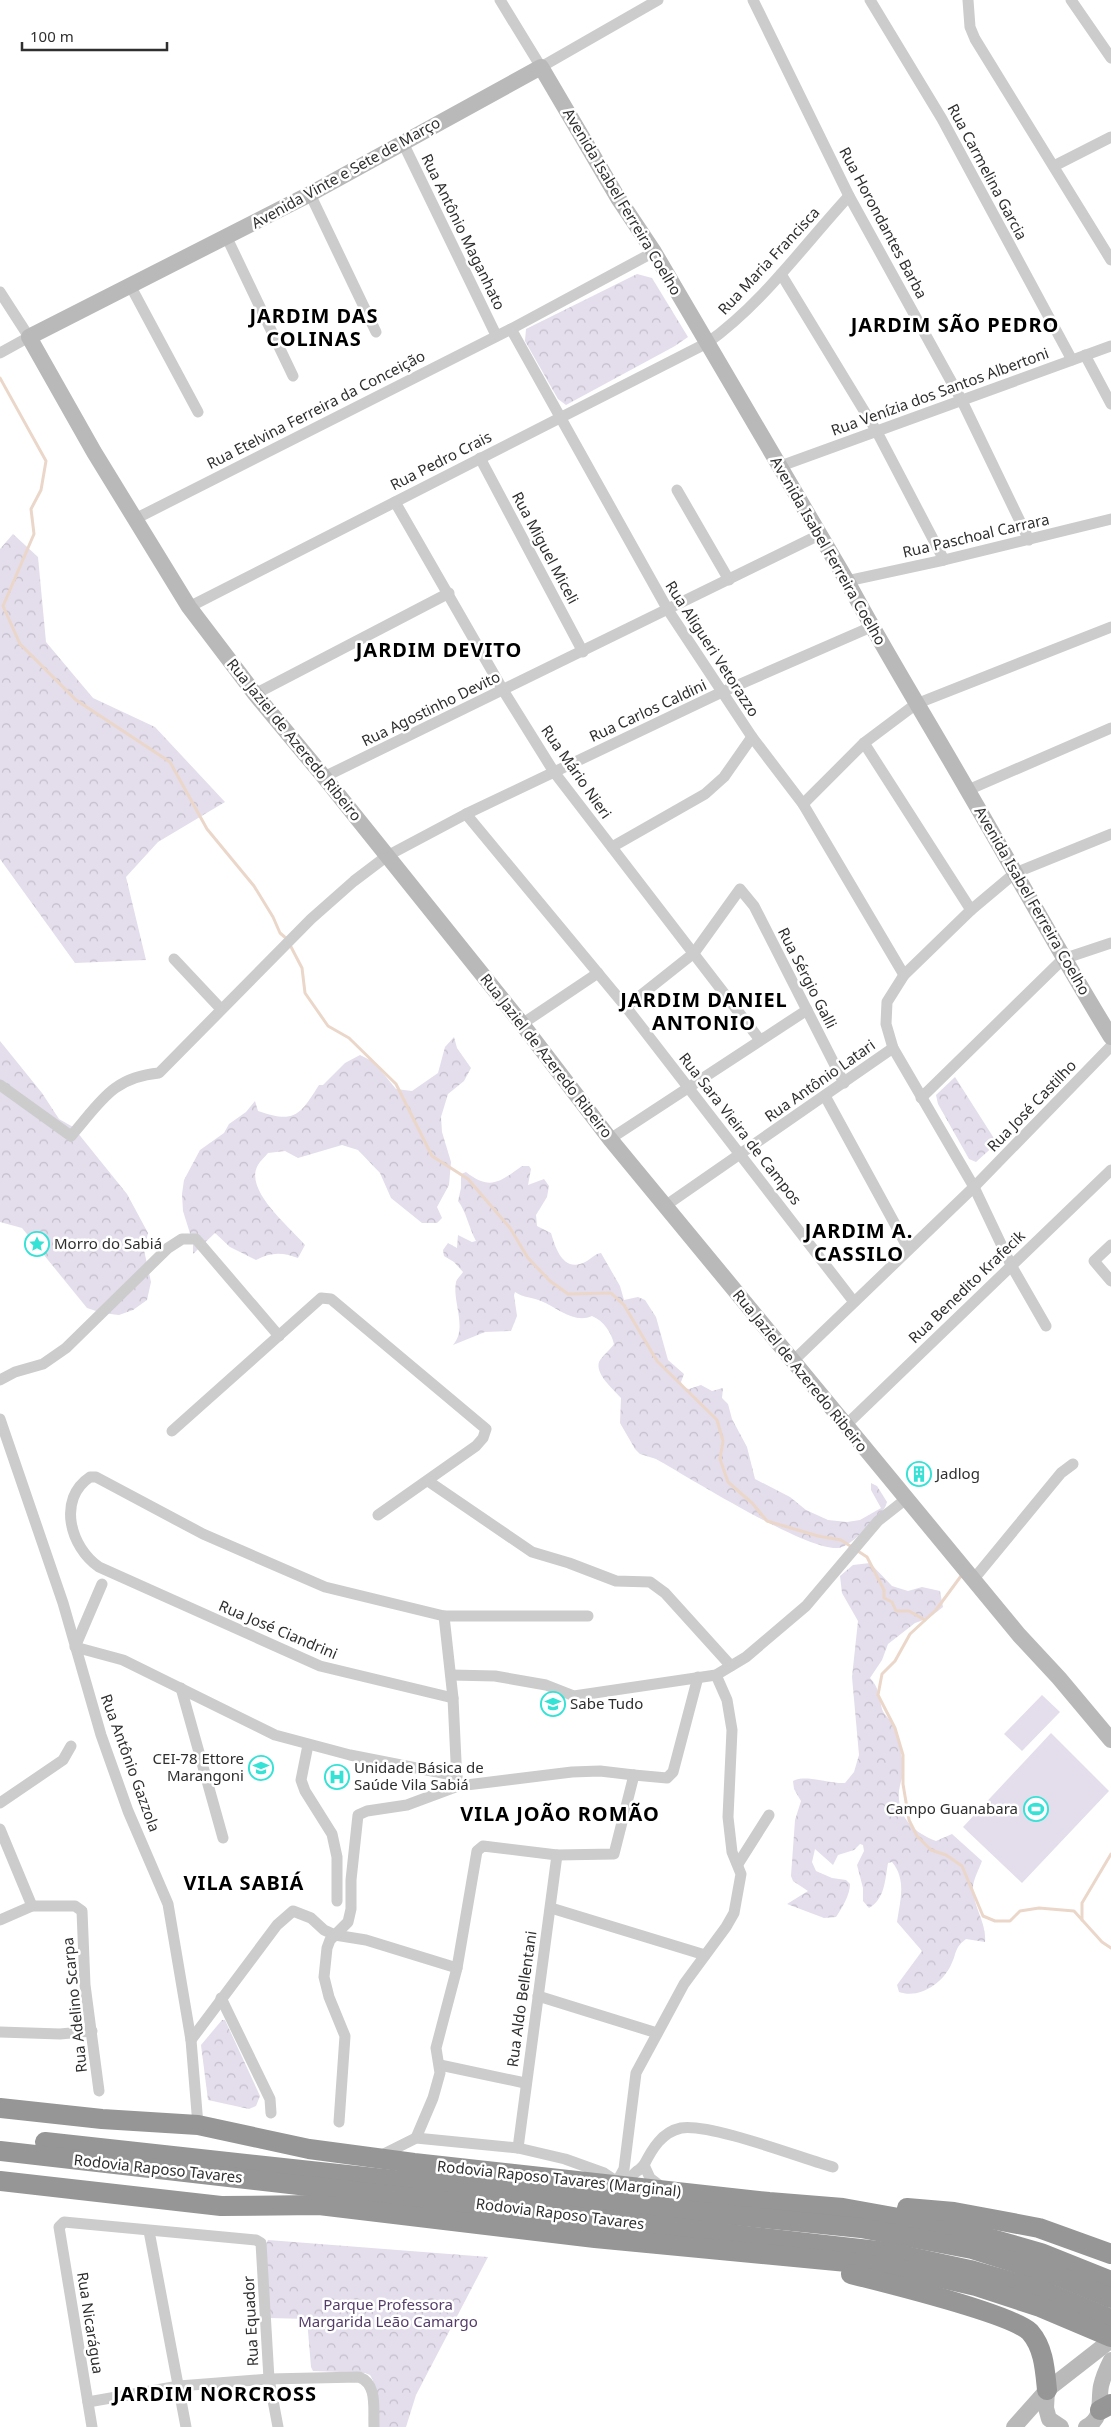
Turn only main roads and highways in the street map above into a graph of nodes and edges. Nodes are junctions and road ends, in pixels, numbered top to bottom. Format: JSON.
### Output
{"nodes":[{"id":1,"x":0,"y":2108,"type":"edge"},
{"id":2,"x":0,"y":2137,"type":"edge"},
{"id":3,"x":0,"y":2151,"type":"edge"},
{"id":4,"x":0,"y":2181,"type":"edge"},
{"id":5,"x":843,"y":2208,"type":"junction"},
{"id":6,"x":1111,"y":2254,"type":"edge"},
{"id":7,"x":782,"y":2257,"type":"junction"},
{"id":8,"x":1111,"y":2281,"type":"edge"},
{"id":9,"x":1111,"y":2298,"type":"edge"},
{"id":10,"x":1108,"y":2329,"type":"edge"},
{"id":11,"x":1047,"y":2390,"type":"road end"}],
"edges":[{"from":1,"to":5,"type":"highway","name":"Rodovia Raposo Tavares (Marginal)"},
{"from":2,"to":9,"type":"highway","name":"Rodovia Raposo Tavares"},
{"from":3,"to":10,"type":"highway","name":"Rodovia Raposo Tavares"},
{"from":4,"to":7,"type":"highway"},
{"from":5,"to":6,"type":"highway"},
{"from":5,"to":8,"type":"highway","name":"Rodovia Raposo Tavares (Marginal)"},
{"from":7,"to":10,"type":"highway"},
{"from":7,"to":11,"type":"highway"}]}
